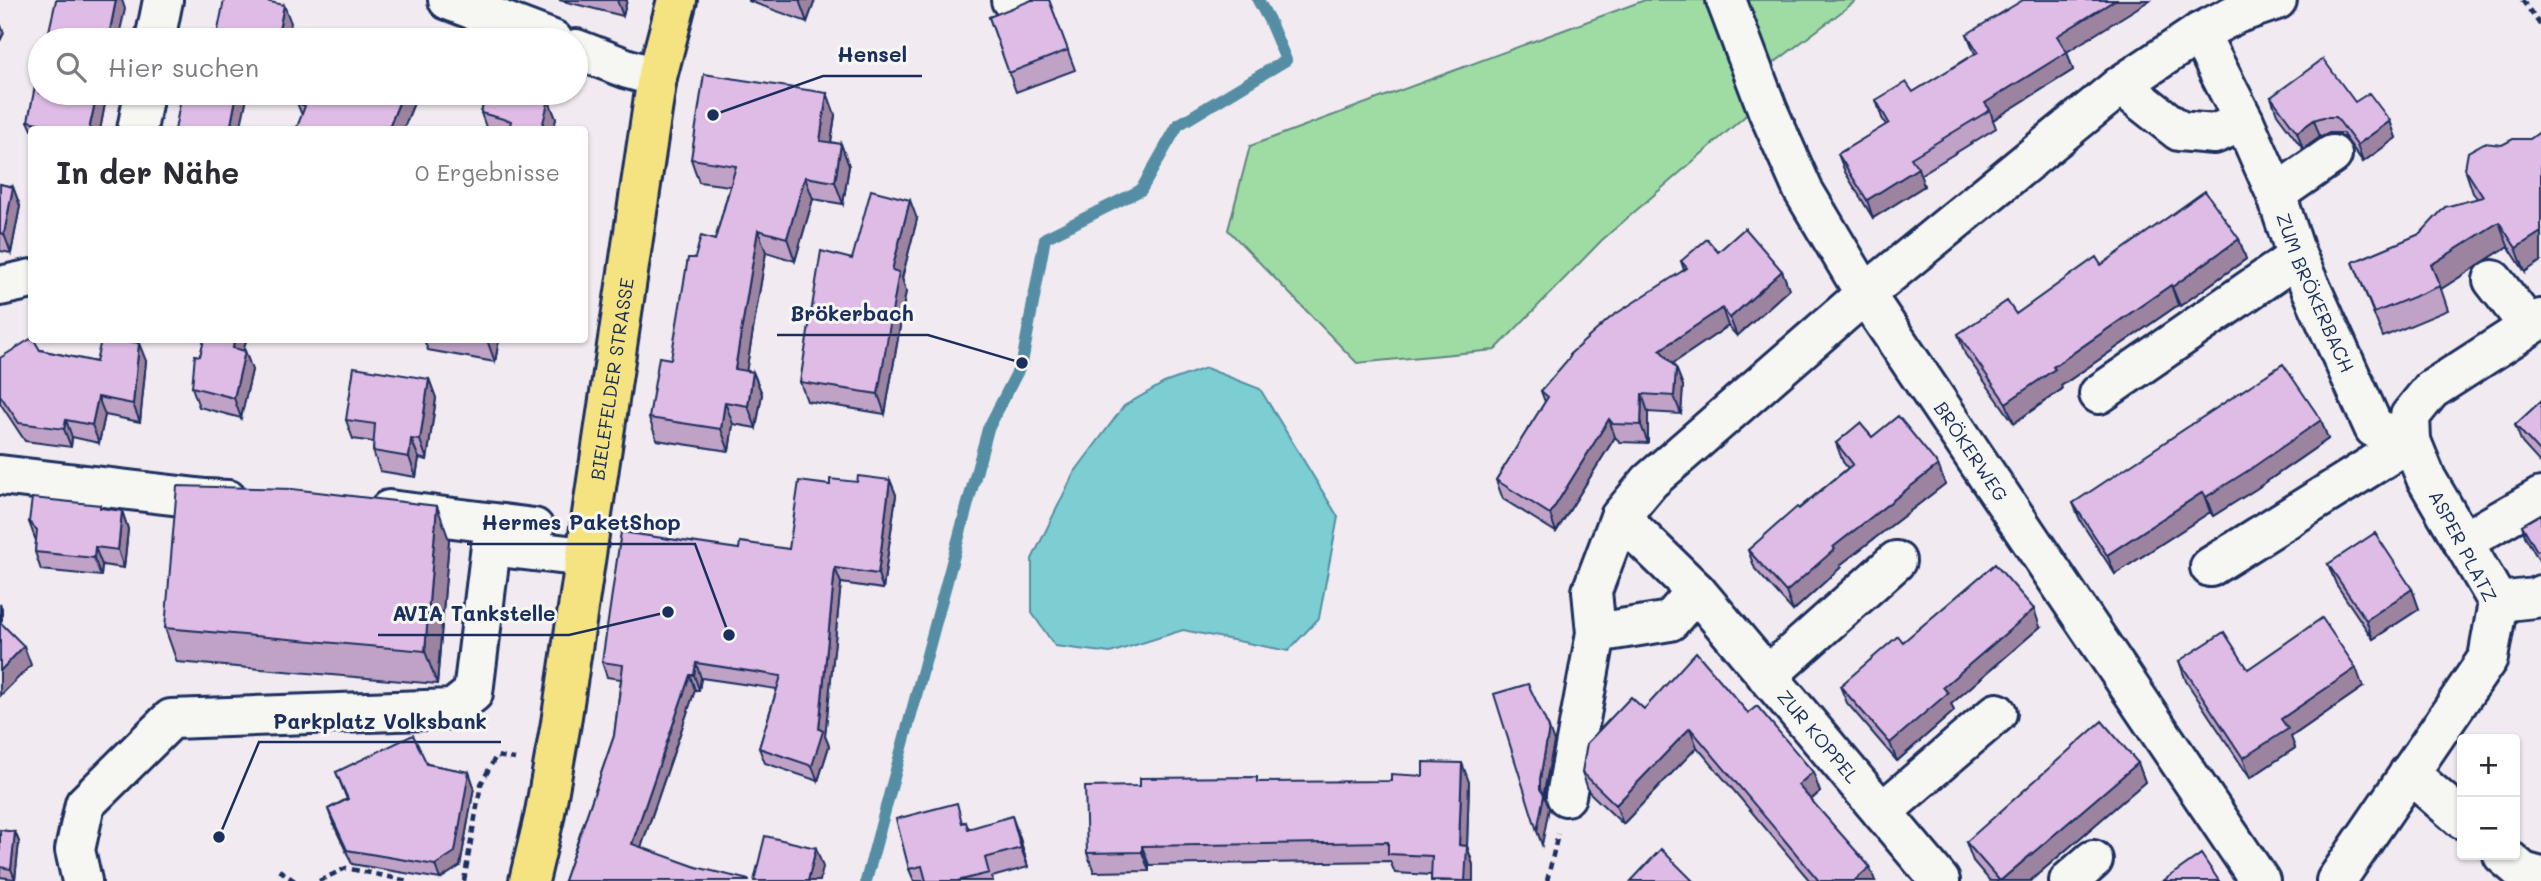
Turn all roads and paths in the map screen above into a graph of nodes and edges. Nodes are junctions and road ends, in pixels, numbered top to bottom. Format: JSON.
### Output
{"nodes":[{"id":1,"x":163,"y":0,"type":"edge"},
{"id":2,"x":448,"y":0,"type":"edge"},
{"id":3,"x":677,"y":0,"type":"edge"},
{"id":4,"x":1726,"y":0,"type":"edge"},
{"id":5,"x":2277,"y":0,"type":"edge"},
{"id":6,"x":2522,"y":0,"type":"edge"},
{"id":7,"x":2541,"y":26,"type":"edge"},
{"id":8,"x":157,"y":28,"type":"edge"},
{"id":9,"x":522,"y":28,"type":"edge"},
{"id":10,"x":2199,"y":33,"type":"junction"},
{"id":11,"x":588,"y":54,"type":"edge"},
{"id":12,"x":657,"y":77,"type":"junction"},
{"id":13,"x":2121,"y":85,"type":"junction"},
{"id":14,"x":142,"y":105,"type":"edge"},
{"id":15,"x":2244,"y":121,"type":"junction"},
{"id":16,"x":138,"y":126,"type":"edge"},
{"id":17,"x":2332,"y":155,"type":"dead end"},
{"id":18,"x":2276,"y":194,"type":"junction"},
{"id":19,"x":2297,"y":257,"type":"junction"},
{"id":20,"x":2494,"y":279,"type":"dead end"},
{"id":21,"x":28,"y":280,"type":"edge"},
{"id":22,"x":0,"y":286,"type":"edge"},
{"id":23,"x":1865,"y":294,"type":"junction"},
{"id":24,"x":2535,"y":323,"type":"edge"},
{"id":25,"x":2099,"y":394,"type":"dead end"},
{"id":26,"x":2411,"y":442,"type":"junction"},
{"id":27,"x":0,"y":475,"type":"edge"},
{"id":28,"x":2541,"y":497,"type":"edge"},
{"id":29,"x":261,"y":500,"type":"edge"},
{"id":30,"x":356,"y":506,"type":"edge"},
{"id":31,"x":1620,"y":517,"type":"junction"},
{"id":32,"x":2463,"y":542,"type":"junction"},
{"id":33,"x":586,"y":546,"type":"junction"},
{"id":34,"x":1896,"y":561,"type":"dead end"},
{"id":35,"x":2210,"y":568,"type":"dead end"},
{"id":36,"x":1696,"y":591,"type":"junction"},
{"id":37,"x":2541,"y":595,"type":"edge"},
{"id":38,"x":2498,"y":602,"type":"junction"},
{"id":39,"x":1596,"y":633,"type":"junction"},
{"id":40,"x":1768,"y":676,"type":"junction"},
{"id":41,"x":1997,"y":713,"type":"dead end"},
{"id":42,"x":553,"y":767,"type":"junction"},
{"id":43,"x":2409,"y":773,"type":"junction"},
{"id":44,"x":1566,"y":796,"type":"joint"},
{"id":45,"x":1882,"y":813,"type":"junction"},
{"id":46,"x":2457,"y":815,"type":"edge"},
{"id":47,"x":2509,"y":860,"type":"edge"},
{"id":48,"x":279,"y":870,"type":"dead end"},
{"id":49,"x":2541,"y":877,"type":"edge"},
{"id":50,"x":82,"y":881,"type":"edge"},
{"id":51,"x":295,"y":881,"type":"edge"},
{"id":52,"x":319,"y":881,"type":"edge"},
{"id":53,"x":408,"y":881,"type":"edge"},
{"id":54,"x":464,"y":881,"type":"edge"},
{"id":55,"x":529,"y":881,"type":"edge"},
{"id":56,"x":1548,"y":881,"type":"edge"},
{"id":57,"x":1940,"y":881,"type":"edge"},
{"id":58,"x":2260,"y":881,"type":"edge"},
{"id":59,"x":2336,"y":881,"type":"edge"}],
"edges":[{"from":1,"to":8,"type":"street"},
{"from":2,"to":9,"type":"street"},
{"from":3,"to":12,"type":"main road","name":"BIELEFELDER STRASSE"},
{"from":4,"to":23,"type":"street","name":"BRÖKERWEG"},
{"from":5,"to":10,"type":"street"},
{"from":6,"to":7,"type":"path"},
{"from":10,"to":13,"type":"street"},
{"from":10,"to":15,"type":"street","name":"ZUM BRÖKERBACH"},
{"from":11,"to":12,"type":"street"},
{"from":12,"to":33,"type":"main road","name":"BIELEFELDER STRASSE"},
{"from":13,"to":15,"type":"street"},
{"from":13,"to":23,"type":"street"},
{"from":14,"to":16,"type":"street"},
{"from":15,"to":18,"type":"street","name":"ZUM BRÖKERBACH"},
{"from":17,"to":18,"type":"street"},
{"from":18,"to":19,"type":"street","name":"ZUM BRÖKERBACH"},
{"from":19,"to":25,"type":"street"},
{"from":19,"to":26,"type":"street","name":"ZUM BRÖKERBACH"},
{"from":20,"to":24,"type":"street"},
{"from":21,"to":22,"type":"street"},
{"from":23,"to":31,"type":"street"},
{"from":23,"to":58,"type":"street","name":"BRÖKERWEG"},
{"from":24,"to":26,"type":"street"},
{"from":26,"to":32,"type":"street","name":"ASPER PLATZ"},
{"from":26,"to":35,"type":"street"},
{"from":27,"to":29,"type":"street"},
{"from":28,"to":32,"type":"street"},
{"from":30,"to":33,"type":"street"},
{"from":31,"to":36,"type":"street","name":"ZUR KOPPEL"},
{"from":31,"to":39,"type":"street"},
{"from":32,"to":38,"type":"street","name":"ASPER PLATZ"},
{"from":33,"to":42,"type":"main road","name":"BIELEFELDER STRASSE"},
{"from":33,"to":50,"type":"street"},
{"from":34,"to":40,"type":"street"},
{"from":36,"to":39,"type":"street"},
{"from":36,"to":40,"type":"street","name":"ZUR KOPPEL"},
{"from":37,"to":38,"type":"street"},
{"from":38,"to":43,"type":"street","name":"ASPER PLATZ"},
{"from":39,"to":44,"type":"street"},
{"from":40,"to":45,"type":"street","name":"ZUR KOPPEL"},
{"from":41,"to":45,"type":"street"},
{"from":42,"to":54,"type":"path"},
{"from":42,"to":55,"type":"main road","name":"BIELEFELDER STRASSE"},
{"from":43,"to":46,"type":"street"},
{"from":43,"to":59,"type":"street","name":"ASPER PLATZ"},
{"from":44,"to":56,"type":"path"},
{"from":45,"to":57,"type":"street","name":"ZUR KOPPEL"},
{"from":47,"to":49,"type":"street"},
{"from":48,"to":51,"type":"path"},
{"from":52,"to":53,"type":"path"}]}
